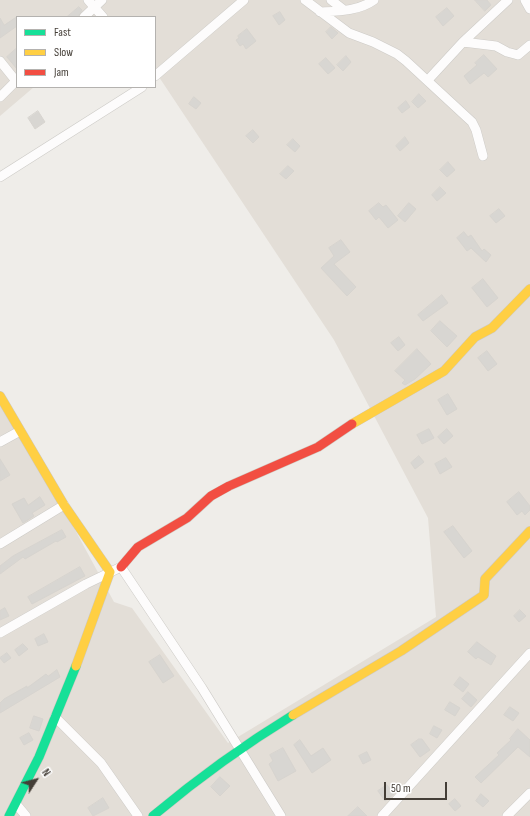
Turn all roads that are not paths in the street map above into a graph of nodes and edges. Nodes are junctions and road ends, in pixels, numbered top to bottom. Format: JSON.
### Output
{"nodes":[{"id":1,"x":88,"y":0,"type":"edge"},
{"id":2,"x":102,"y":0,"type":"edge"},
{"id":3,"x":244,"y":0,"type":"edge"},
{"id":4,"x":305,"y":0,"type":"edge"},
{"id":5,"x":331,"y":0,"type":"edge"},
{"id":6,"x":374,"y":0,"type":"edge"},
{"id":7,"x":508,"y":0,"type":"edge"},
{"id":8,"x":525,"y":0,"type":"edge"},
{"id":9,"x":94,"y":8,"type":"junction"},
{"id":10,"x":530,"y":9,"type":"edge"},
{"id":11,"x":344,"y":10,"type":"junction"},
{"id":12,"x":320,"y":12,"type":"junction"},
{"id":13,"x":85,"y":16,"type":"edge"},
{"id":14,"x":102,"y":16,"type":"edge"},
{"id":15,"x":463,"y":42,"type":"junction"},
{"id":16,"x":530,"y":44,"type":"edge"},
{"id":17,"x":0,"y":61,"type":"edge"},
{"id":18,"x":156,"y":75,"type":"edge"},
{"id":19,"x":16,"y":80,"type":"edge"},
{"id":20,"x":428,"y":80,"type":"junction"},
{"id":21,"x":16,"y":82,"type":"edge"},
{"id":22,"x":140,"y":88,"type":"edge"},
{"id":23,"x":0,"y":97,"type":"edge"},
{"id":24,"x":483,"y":156,"type":"dead end"},
{"id":25,"x":0,"y":177,"type":"edge"},
{"id":26,"x":530,"y":289,"type":"edge"},
{"id":27,"x":0,"y":396,"type":"edge"},
{"id":28,"x":20,"y":431,"type":"junction"},
{"id":29,"x":0,"y":442,"type":"edge"},
{"id":30,"x":64,"y":505,"type":"junction"},
{"id":31,"x":530,"y":531,"type":"edge"},
{"id":32,"x":0,"y":544,"type":"edge"},
{"id":33,"x":121,"y":567,"type":"junction"},
{"id":34,"x":110,"y":572,"type":"junction"},
{"id":35,"x":0,"y":632,"type":"edge"},
{"id":36,"x":530,"y":653,"type":"edge"},
{"id":37,"x":55,"y":717,"type":"junction"},
{"id":38,"x":239,"y":749,"type":"junction"},
{"id":39,"x":530,"y":793,"type":"edge"},
{"id":40,"x":16,"y":804,"type":"junction"},
{"id":41,"x":8,"y":816,"type":"edge"},
{"id":42,"x":26,"y":816,"type":"edge"},
{"id":43,"x":138,"y":816,"type":"edge"},
{"id":44,"x":153,"y":816,"type":"edge"},
{"id":45,"x":281,"y":816,"type":"edge"},
{"id":46,"x":382,"y":816,"type":"edge"},
{"id":47,"x":507,"y":816,"type":"edge"}],
"edges":[{"from":1,"to":9,"type":"street"},
{"from":2,"to":9,"type":"street"},
{"from":3,"to":18,"type":"street"},
{"from":4,"to":12,"type":"street"},
{"from":5,"to":11,"type":"street"},
{"from":6,"to":11,"type":"street"},
{"from":7,"to":15,"type":"street"},
{"from":8,"to":10,"type":"street"},
{"from":9,"to":13,"type":"street"},
{"from":9,"to":14,"type":"street"},
{"from":11,"to":12,"type":"street"},
{"from":12,"to":20,"type":"street"},
{"from":15,"to":16,"type":"street"},
{"from":15,"to":20,"type":"street"},
{"from":17,"to":19,"type":"street"},
{"from":20,"to":24,"type":"street"},
{"from":21,"to":23,"type":"street"},
{"from":22,"to":25,"type":"street"},
{"from":26,"to":33,"type":"street"},
{"from":27,"to":28,"type":"street"},
{"from":28,"to":29,"type":"street"},
{"from":28,"to":30,"type":"street"},
{"from":30,"to":32,"type":"street"},
{"from":30,"to":34,"type":"street"},
{"from":31,"to":38,"type":"street"},
{"from":33,"to":34,"type":"street"},
{"from":33,"to":38,"type":"street"},
{"from":34,"to":35,"type":"street"},
{"from":34,"to":37,"type":"street"},
{"from":36,"to":46,"type":"street"},
{"from":37,"to":40,"type":"street"},
{"from":37,"to":43,"type":"street"},
{"from":38,"to":44,"type":"street"},
{"from":38,"to":45,"type":"street"},
{"from":39,"to":47,"type":"street"},
{"from":40,"to":41,"type":"street"},
{"from":40,"to":42,"type":"street"}]}
